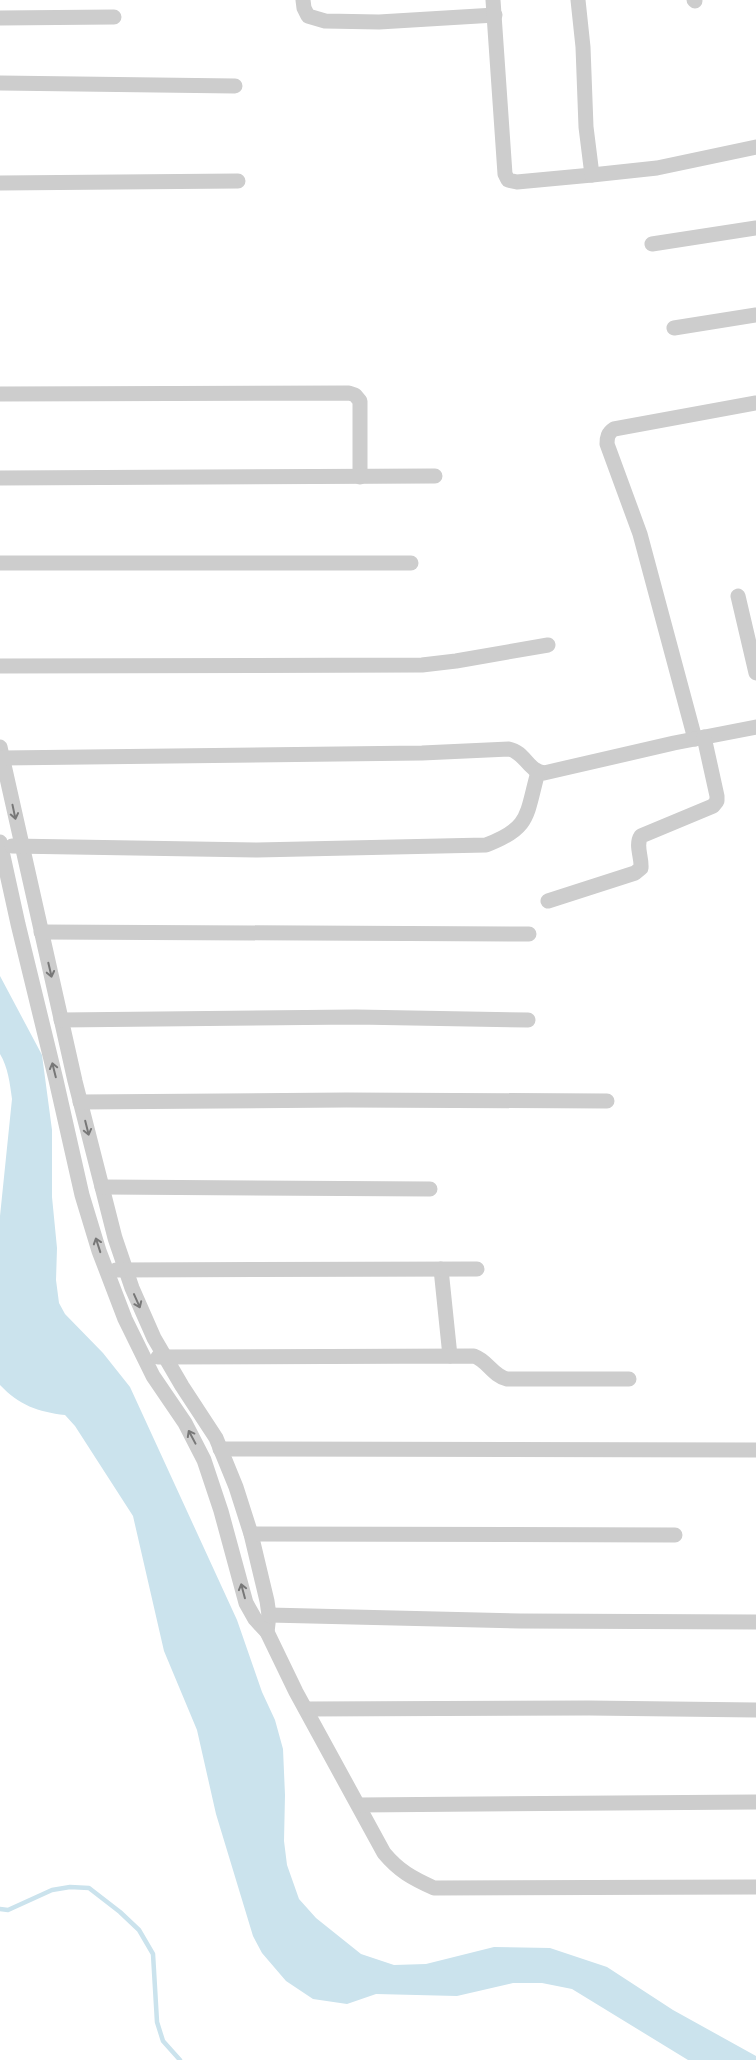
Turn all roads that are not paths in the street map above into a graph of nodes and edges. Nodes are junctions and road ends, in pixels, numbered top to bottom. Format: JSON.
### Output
{"nodes":[{"id":1,"x":303,"y":0,"type":"edge"},
{"id":2,"x":493,"y":0,"type":"edge"},
{"id":3,"x":578,"y":0,"type":"edge"},
{"id":4,"x":495,"y":15,"type":"junction"},
{"id":5,"x":114,"y":17,"type":"dead end"},
{"id":6,"x":0,"y":18,"type":"edge"},
{"id":7,"x":0,"y":83,"type":"edge"},
{"id":8,"x":235,"y":86,"type":"dead end"},
{"id":9,"x":756,"y":147,"type":"edge"},
{"id":10,"x":592,"y":175,"type":"junction"},
{"id":11,"x":238,"y":181,"type":"dead end"},
{"id":12,"x":0,"y":183,"type":"edge"},
{"id":13,"x":756,"y":228,"type":"edge"},
{"id":14,"x":652,"y":244,"type":"dead end"},
{"id":15,"x":756,"y":315,"type":"edge"},
{"id":16,"x":674,"y":328,"type":"dead end"},
{"id":17,"x":0,"y":394,"type":"edge"},
{"id":18,"x":756,"y":402,"type":"edge"},
{"id":19,"x":435,"y":476,"type":"dead end"},
{"id":20,"x":360,"y":477,"type":"junction"},
{"id":21,"x":0,"y":478,"type":"edge"},
{"id":22,"x":0,"y":563,"type":"edge"},
{"id":23,"x":412,"y":564,"type":"dead end"},
{"id":24,"x":738,"y":596,"type":"dead end"},
{"id":25,"x":548,"y":646,"type":"dead end"},
{"id":26,"x":0,"y":666,"type":"edge"},
{"id":27,"x":756,"y":673,"type":"edge"},
{"id":28,"x":756,"y":727,"type":"edge"},
{"id":29,"x":700,"y":738,"type":"junction"},
{"id":30,"x":1,"y":752,"type":"edge"},
{"id":31,"x":538,"y":772,"type":"junction"},
{"id":32,"x":0,"y":844,"type":"edge"},
{"id":33,"x":22,"y":847,"type":"junction"},
{"id":34,"x":548,"y":901,"type":"dead end"},
{"id":35,"x":41,"y":932,"type":"junction"},
{"id":36,"x":529,"y":934,"type":"dead end"},
{"id":37,"x":61,"y":1020,"type":"junction"},
{"id":38,"x":528,"y":1020,"type":"dead end"},
{"id":39,"x":607,"y":1100,"type":"dead end"},
{"id":40,"x":80,"y":1102,"type":"junction"},
{"id":41,"x":102,"y":1187,"type":"junction"},
{"id":42,"x":430,"y":1188,"type":"dead end"},
{"id":43,"x":440,"y":1269,"type":"junction"},
{"id":44,"x":477,"y":1269,"type":"dead end"},
{"id":45,"x":126,"y":1270,"type":"junction"},
{"id":46,"x":107,"y":1271,"type":"junction"},
{"id":47,"x":450,"y":1356,"type":"junction"},
{"id":48,"x":165,"y":1357,"type":"junction"},
{"id":49,"x":144,"y":1358,"type":"junction"},
{"id":50,"x":630,"y":1379,"type":"dead end"},
{"id":51,"x":220,"y":1449,"type":"junction"},
{"id":52,"x":756,"y":1450,"type":"edge"},
{"id":53,"x":251,"y":1534,"type":"junction"},
{"id":54,"x":675,"y":1535,"type":"dead end"},
{"id":55,"x":269,"y":1615,"type":"junction"},
{"id":56,"x":756,"y":1622,"type":"edge"},
{"id":57,"x":267,"y":1632,"type":"junction"},
{"id":58,"x":306,"y":1709,"type":"junction"},
{"id":59,"x":756,"y":1710,"type":"edge"},
{"id":60,"x":756,"y":1802,"type":"edge"},
{"id":61,"x":359,"y":1805,"type":"junction"},
{"id":62,"x":756,"y":1887,"type":"edge"}],
"edges":[{"from":1,"to":4,"type":"street"},
{"from":2,"to":4,"type":"street"},
{"from":3,"to":10,"type":"street"},
{"from":4,"to":10,"type":"street"},
{"from":5,"to":6,"type":"street"},
{"from":7,"to":8,"type":"street"},
{"from":9,"to":10,"type":"street"},
{"from":11,"to":12,"type":"street"},
{"from":13,"to":14,"type":"street"},
{"from":15,"to":16,"type":"street"},
{"from":17,"to":20,"type":"street"},
{"from":18,"to":29,"type":"street"},
{"from":19,"to":20,"type":"street"},
{"from":20,"to":21,"type":"street"},
{"from":22,"to":23,"type":"street"},
{"from":24,"to":27,"type":"street"},
{"from":25,"to":26,"type":"street"},
{"from":28,"to":29,"type":"street"},
{"from":29,"to":31,"type":"street"},
{"from":29,"to":34,"type":"street"},
{"from":30,"to":31,"type":"street"},
{"from":30,"to":33,"type":"street","one_way":true},
{"from":31,"to":33,"type":"street"},
{"from":32,"to":33,"type":"street"},
{"from":46,"to":32,"type":"street","one_way":true},
{"from":33,"to":35,"type":"street"},
{"from":35,"to":36,"type":"street"},
{"from":35,"to":37,"type":"street","one_way":true},
{"from":37,"to":38,"type":"street"},
{"from":37,"to":40,"type":"street"},
{"from":39,"to":40,"type":"street"},
{"from":40,"to":41,"type":"street","one_way":true},
{"from":41,"to":42,"type":"street"},
{"from":41,"to":45,"type":"street"},
{"from":43,"to":44,"type":"street"},
{"from":43,"to":45,"type":"street"},
{"from":43,"to":47,"type":"street"},
{"from":45,"to":46,"type":"street"},
{"from":45,"to":48,"type":"street","one_way":true},
{"from":46,"to":49,"type":"street"},
{"from":47,"to":48,"type":"street"},
{"from":47,"to":50,"type":"street"},
{"from":48,"to":49,"type":"street"},
{"from":48,"to":51,"type":"street"},
{"from":57,"to":49,"type":"street","one_way":true},
{"from":51,"to":52,"type":"street"},
{"from":51,"to":53,"type":"street"},
{"from":53,"to":54,"type":"street"},
{"from":53,"to":55,"type":"street"},
{"from":55,"to":56,"type":"street"},
{"from":55,"to":57,"type":"street"},
{"from":57,"to":58,"type":"street"},
{"from":58,"to":59,"type":"street"},
{"from":58,"to":61,"type":"street"},
{"from":60,"to":61,"type":"street"},
{"from":61,"to":62,"type":"street"}]}
